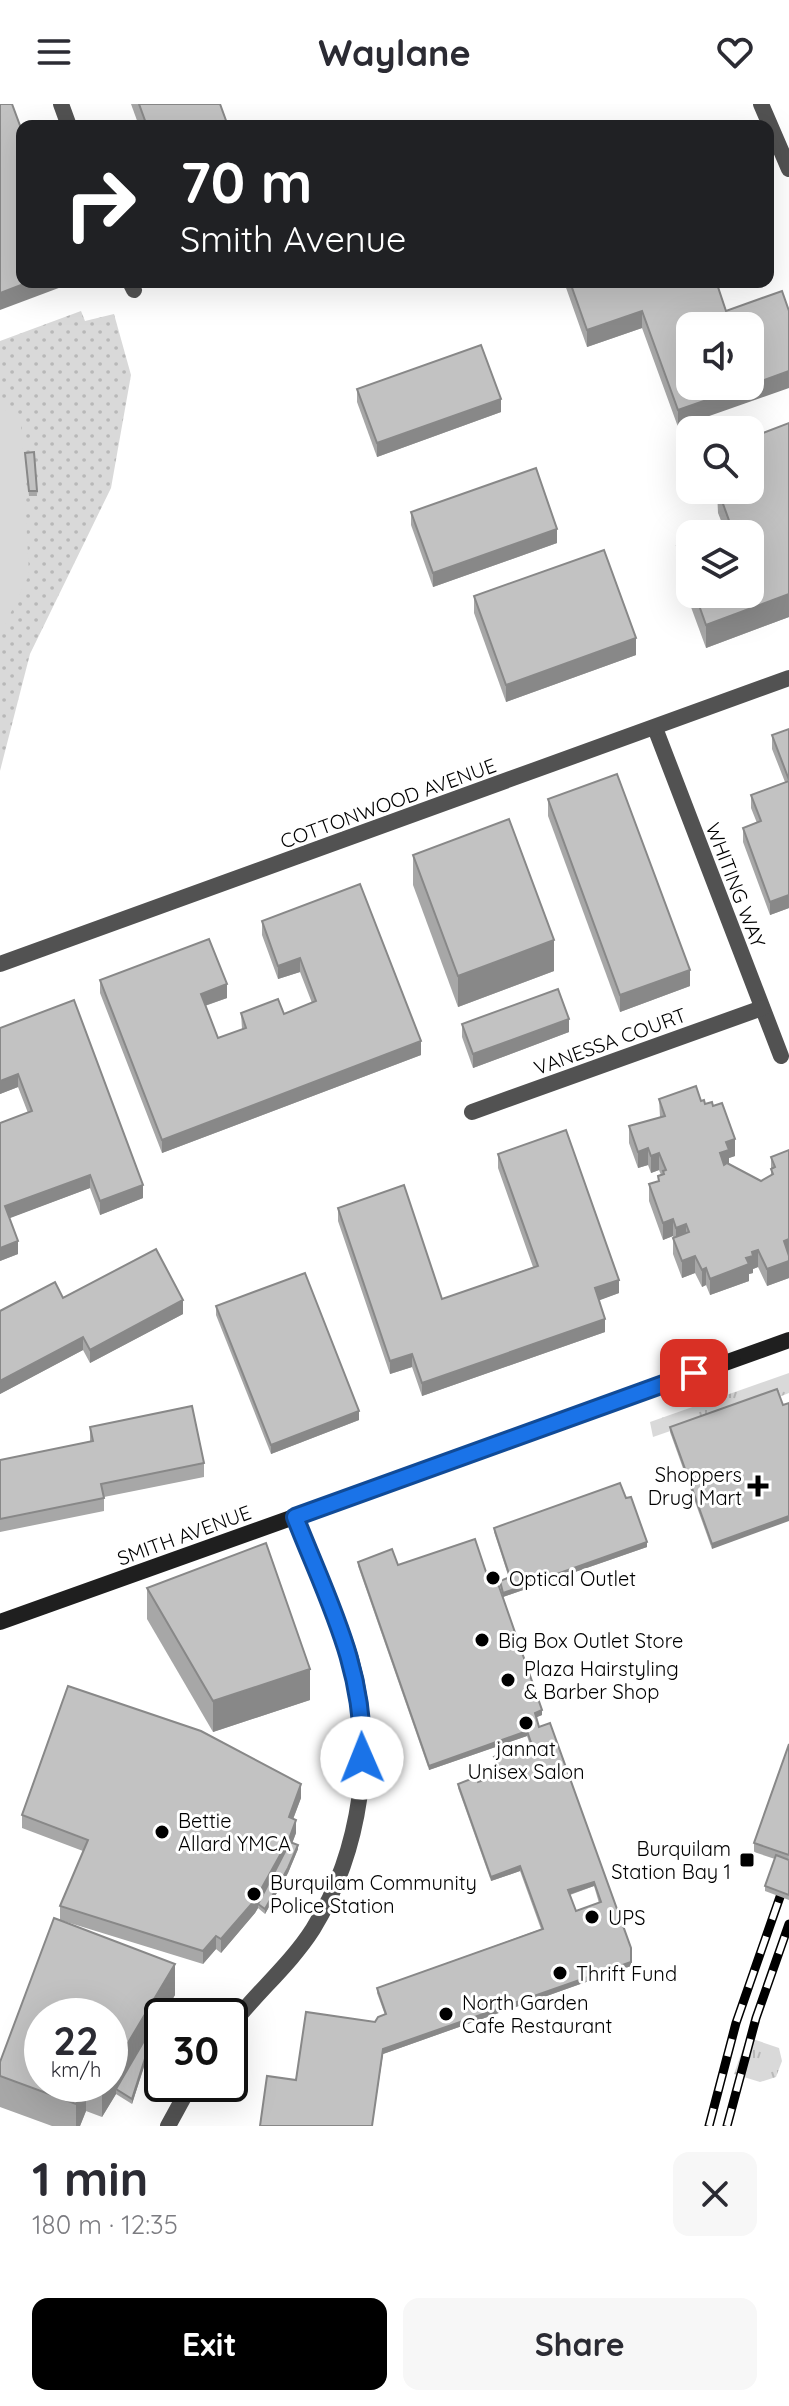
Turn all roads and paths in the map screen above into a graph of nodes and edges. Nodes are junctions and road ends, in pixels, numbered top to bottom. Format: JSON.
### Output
{"nodes":[{"id":1,"x":774,"y":134,"type":"edge"},
{"id":2,"x":789,"y":169,"type":"edge"},
{"id":3,"x":789,"y":678,"type":"edge"},
{"id":4,"x":655,"y":728,"type":"junction"},
{"id":5,"x":0,"y":964,"type":"edge"},
{"id":6,"x":762,"y":1008,"type":"junction"},
{"id":7,"x":781,"y":1056,"type":"dead end"},
{"id":8,"x":472,"y":1112,"type":"dead end"},
{"id":9,"x":789,"y":1340,"type":"edge"},
{"id":10,"x":295,"y":1517,"type":"junction"},
{"id":11,"x":0,"y":1622,"type":"edge"},
{"id":12,"x":248,"y":2006,"type":"edge"},
{"id":13,"x":181,"y":2102,"type":"edge"},
{"id":14,"x":168,"y":2126,"type":"edge"}],
"edges":[{"from":1,"to":2,"type":"street"},
{"from":3,"to":4,"type":"street","name":"COTTONWOOD AVENUE"},
{"from":4,"to":5,"type":"street","name":"COTTONWOOD AVENUE"},
{"from":4,"to":6,"type":"street","name":"WHITING WAY"},
{"from":6,"to":7,"type":"street","name":"WHITING WAY"},
{"from":6,"to":8,"type":"street","name":"VANESSA COURT"},
{"from":9,"to":10,"type":"street","name":"SMITH AVENUE"},
{"from":10,"to":11,"type":"street","name":"SMITH AVENUE"},
{"from":10,"to":12,"type":"street"},
{"from":13,"to":14,"type":"street"}]}
